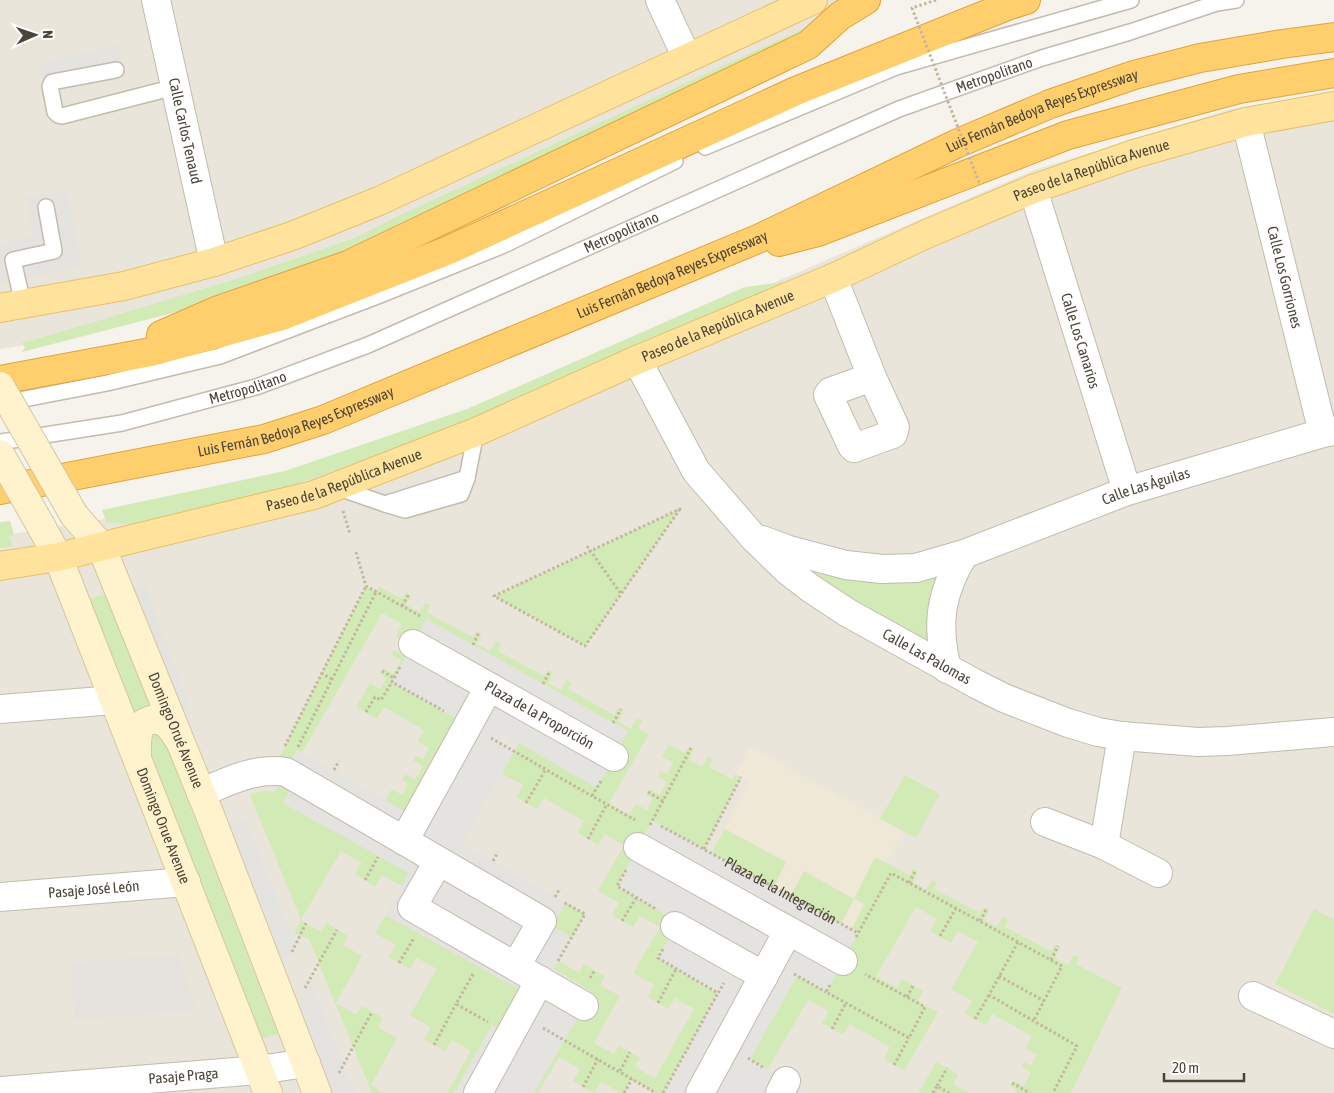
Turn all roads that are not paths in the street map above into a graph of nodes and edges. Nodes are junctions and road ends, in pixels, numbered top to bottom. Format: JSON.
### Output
{"nodes":[{"id":1,"x":156,"y":0,"type":"edge"},
{"id":2,"x":660,"y":0,"type":"edge"},
{"id":3,"x":812,"y":0,"type":"edge"},
{"id":4,"x":866,"y":0,"type":"edge"},
{"id":5,"x":1026,"y":0,"type":"edge"},
{"id":6,"x":1131,"y":0,"type":"edge"},
{"id":7,"x":1236,"y":0,"type":"edge"},
{"id":8,"x":1334,"y":38,"type":"edge"},
{"id":9,"x":687,"y":58,"type":"junction"},
{"id":10,"x":116,"y":70,"type":"dead end"},
{"id":11,"x":1334,"y":74,"type":"edge"},
{"id":12,"x":175,"y":87,"type":"junction"},
{"id":13,"x":1334,"y":106,"type":"edge"},
{"id":14,"x":1246,"y":122,"type":"junction"},
{"id":15,"x":1033,"y":189,"type":"junction"},
{"id":16,"x":46,"y":207,"type":"dead end"},
{"id":17,"x":6,"y":261,"type":"edge"},
{"id":18,"x":214,"y":262,"type":"junction"},
{"id":19,"x":696,"y":265,"type":"junction"},
{"id":20,"x":833,"y":278,"type":"junction"},
{"id":21,"x":12,"y":306,"type":"edge"},
{"id":22,"x":637,"y":360,"type":"junction"},
{"id":23,"x":98,"y":362,"type":"junction"},
{"id":24,"x":872,"y":377,"type":"dead end"},
{"id":25,"x":0,"y":380,"type":"edge"},
{"id":26,"x":0,"y":386,"type":"edge"},
{"id":27,"x":0,"y":404,"type":"edge"},
{"id":28,"x":476,"y":432,"type":"junction"},
{"id":29,"x":1329,"y":432,"type":"edge"},
{"id":30,"x":0,"y":442,"type":"edge"},
{"id":31,"x":0,"y":454,"type":"edge"},
{"id":32,"x":335,"y":486,"type":"junction"},
{"id":33,"x":0,"y":490,"type":"edge"},
{"id":34,"x":1127,"y":491,"type":"junction"},
{"id":35,"x":754,"y":538,"type":"junction"},
{"id":36,"x":101,"y":546,"type":"junction"},
{"id":37,"x":964,"y":554,"type":"junction"},
{"id":38,"x":58,"y":557,"type":"junction"},
{"id":39,"x":0,"y":566,"type":"edge"},
{"id":40,"x":413,"y":644,"type":"dead end"},
{"id":41,"x":947,"y":669,"type":"junction"},
{"id":42,"x":489,"y":687,"type":"junction"},
{"id":43,"x":114,"y":700,"type":"junction"},
{"id":44,"x":0,"y":709,"type":"edge"},
{"id":45,"x":1334,"y":732,"type":"edge"},
{"id":46,"x":1122,"y":736,"type":"junction"},
{"id":47,"x":182,"y":746,"type":"junction"},
{"id":48,"x":137,"y":756,"type":"junction"},
{"id":49,"x":614,"y":757,"type":"road end"},
{"id":50,"x":201,"y":793,"type":"junction"},
{"id":51,"x":1045,"y":822,"type":"dead end"},
{"id":52,"x":639,"y":835,"type":"road end"},
{"id":53,"x":1104,"y":845,"type":"junction"},
{"id":54,"x":395,"y":851,"type":"junction"},
{"id":55,"x":438,"y":862,"type":"junction"},
{"id":56,"x":1158,"y":873,"type":"dead end"},
{"id":57,"x":186,"y":882,"type":"junction"},
{"id":58,"x":0,"y":897,"type":"edge"},
{"id":59,"x":675,"y":926,"type":"dead end"},
{"id":60,"x":788,"y":931,"type":"junction"},
{"id":61,"x":843,"y":961,"type":"road end"},
{"id":62,"x":516,"y":966,"type":"junction"},
{"id":63,"x":768,"y":969,"type":"junction"},
{"id":64,"x":540,"y":980,"type":"junction"},
{"id":65,"x":1253,"y":996,"type":"dead end"},
{"id":66,"x":584,"y":1006,"type":"dead end"},
{"id":67,"x":1334,"y":1034,"type":"edge"},
{"id":68,"x":306,"y":1063,"type":"junction"},
{"id":69,"x":263,"y":1081,"type":"edge"},
{"id":70,"x":327,"y":1085,"type":"edge"},
{"id":71,"x":0,"y":1092,"type":"edge"},
{"id":72,"x":478,"y":1093,"type":"edge"},
{"id":73,"x":700,"y":1093,"type":"edge"}],
"edges":[{"from":1,"to":12,"type":"street","name":"Calle Carlos Tenaud"},
{"from":2,"to":9,"type":"street"},
{"from":3,"to":9,"type":"main road"},
{"from":4,"to":23,"type":"highway"},
{"from":5,"to":23,"type":"highway"},
{"from":6,"to":27,"type":"lane"},
{"from":7,"to":30,"type":"lane","name":"Metropolitano"},
{"from":8,"to":19,"type":"highway","name":"Luis Fernán Bedoya Reyes Expressway"},
{"from":9,"to":18,"type":"main road"},
{"from":10,"to":12,"type":"lane"},
{"from":11,"to":19,"type":"highway"},
{"from":12,"to":18,"type":"street","name":"Calle Carlos Tenaud"},
{"from":13,"to":14,"type":"main road","name":"Paseo de la República Avenue"},
{"from":14,"to":15,"type":"main road","name":"Paseo de la República Avenue"},
{"from":14,"to":29,"type":"street","name":"Calle Los Gorriones"},
{"from":15,"to":20,"type":"main road","name":"Paseo de la República Avenue"},
{"from":15,"to":34,"type":"street","name":"Calle Los Canarios"},
{"from":16,"to":17,"type":"lane"},
{"from":17,"to":21,"type":"lane"},
{"from":18,"to":21,"type":"main road"},
{"from":19,"to":33,"type":"highway","name":"Luis Fernán Bedoya Reyes Expressway"},
{"from":20,"to":22,"type":"main road","name":"Paseo de la República Avenue"},
{"from":20,"to":24,"type":"street"},
{"from":22,"to":28,"type":"main road","name":"Paseo de la República Avenue"},
{"from":22,"to":35,"type":"street","name":"Calle Las Palomas"},
{"from":23,"to":25,"type":"highway"},
{"from":26,"to":36,"type":"main road","name":"Domingo Orué Avenue","bridge":true},
{"from":28,"to":32,"type":"main road","name":"Paseo de la República Avenue"},
{"from":28,"to":32,"type":"lane"},
{"from":29,"to":34,"type":"street","name":"Calle Las Águilas"},
{"from":31,"to":38,"type":"main road","bridge":true},
{"from":32,"to":36,"type":"main road","name":"Paseo de la República Avenue"},
{"from":34,"to":37,"type":"street","name":"Calle Las Águilas"},
{"from":35,"to":37,"type":"street","name":"Calle Las Águilas"},
{"from":35,"to":41,"type":"street","name":"Calle Las Palomas"},
{"from":36,"to":38,"type":"main road","name":"Paseo de la República Avenue"},
{"from":36,"to":47,"type":"main road","name":"Domingo Orué Avenue"},
{"from":37,"to":41,"type":"street"},
{"from":38,"to":39,"type":"main road"},
{"from":38,"to":43,"type":"main road","name":"Domingo Orue Avenue"},
{"from":40,"to":42,"type":"street","name":"Plaza de la Proporción"},
{"from":41,"to":46,"type":"street","name":"Calle Las Palomas"},
{"from":42,"to":49,"type":"street","name":"Plaza de la Proporción"},
{"from":42,"to":54,"type":"street"},
{"from":43,"to":44,"type":"street"},
{"from":43,"to":48,"type":"main road","name":"Domingo Orue Avenue"},
{"from":45,"to":46,"type":"street","name":"Calle Las Palomas"},
{"from":46,"to":53,"type":"street"},
{"from":47,"to":48,"type":"main road"},
{"from":47,"to":50,"type":"main road","name":"Domingo Orué Avenue"},
{"from":48,"to":57,"type":"main road","name":"Domingo Orue Avenue"},
{"from":50,"to":54,"type":"street"},
{"from":50,"to":68,"type":"main road","name":"Domingo Orué Avenue"},
{"from":51,"to":53,"type":"street"},
{"from":52,"to":60,"type":"street","name":"Plaza de la Integración"},
{"from":53,"to":56,"type":"street"},
{"from":54,"to":55,"type":"street"},
{"from":55,"to":62,"type":"street"},
{"from":55,"to":62,"type":"street"},
{"from":57,"to":58,"type":"street","name":"Pasaje José León"},
{"from":57,"to":69,"type":"main road","name":"Domingo Orue Avenue"},
{"from":59,"to":63,"type":"street"},
{"from":60,"to":61,"type":"street","name":"Plaza de la Integración"},
{"from":60,"to":63,"type":"street","name":"Plaza de la Integración"},
{"from":62,"to":64,"type":"street"},
{"from":63,"to":73,"type":"street","name":"Plaza de la Integración"},
{"from":64,"to":66,"type":"street"},
{"from":64,"to":72,"type":"street"},
{"from":65,"to":67,"type":"street"},
{"from":68,"to":69,"type":"street","name":"Pasaje Praga"},
{"from":68,"to":70,"type":"main road","name":"Domingo Orué Avenue"},
{"from":69,"to":71,"type":"street","name":"Pasaje Praga"}]}
